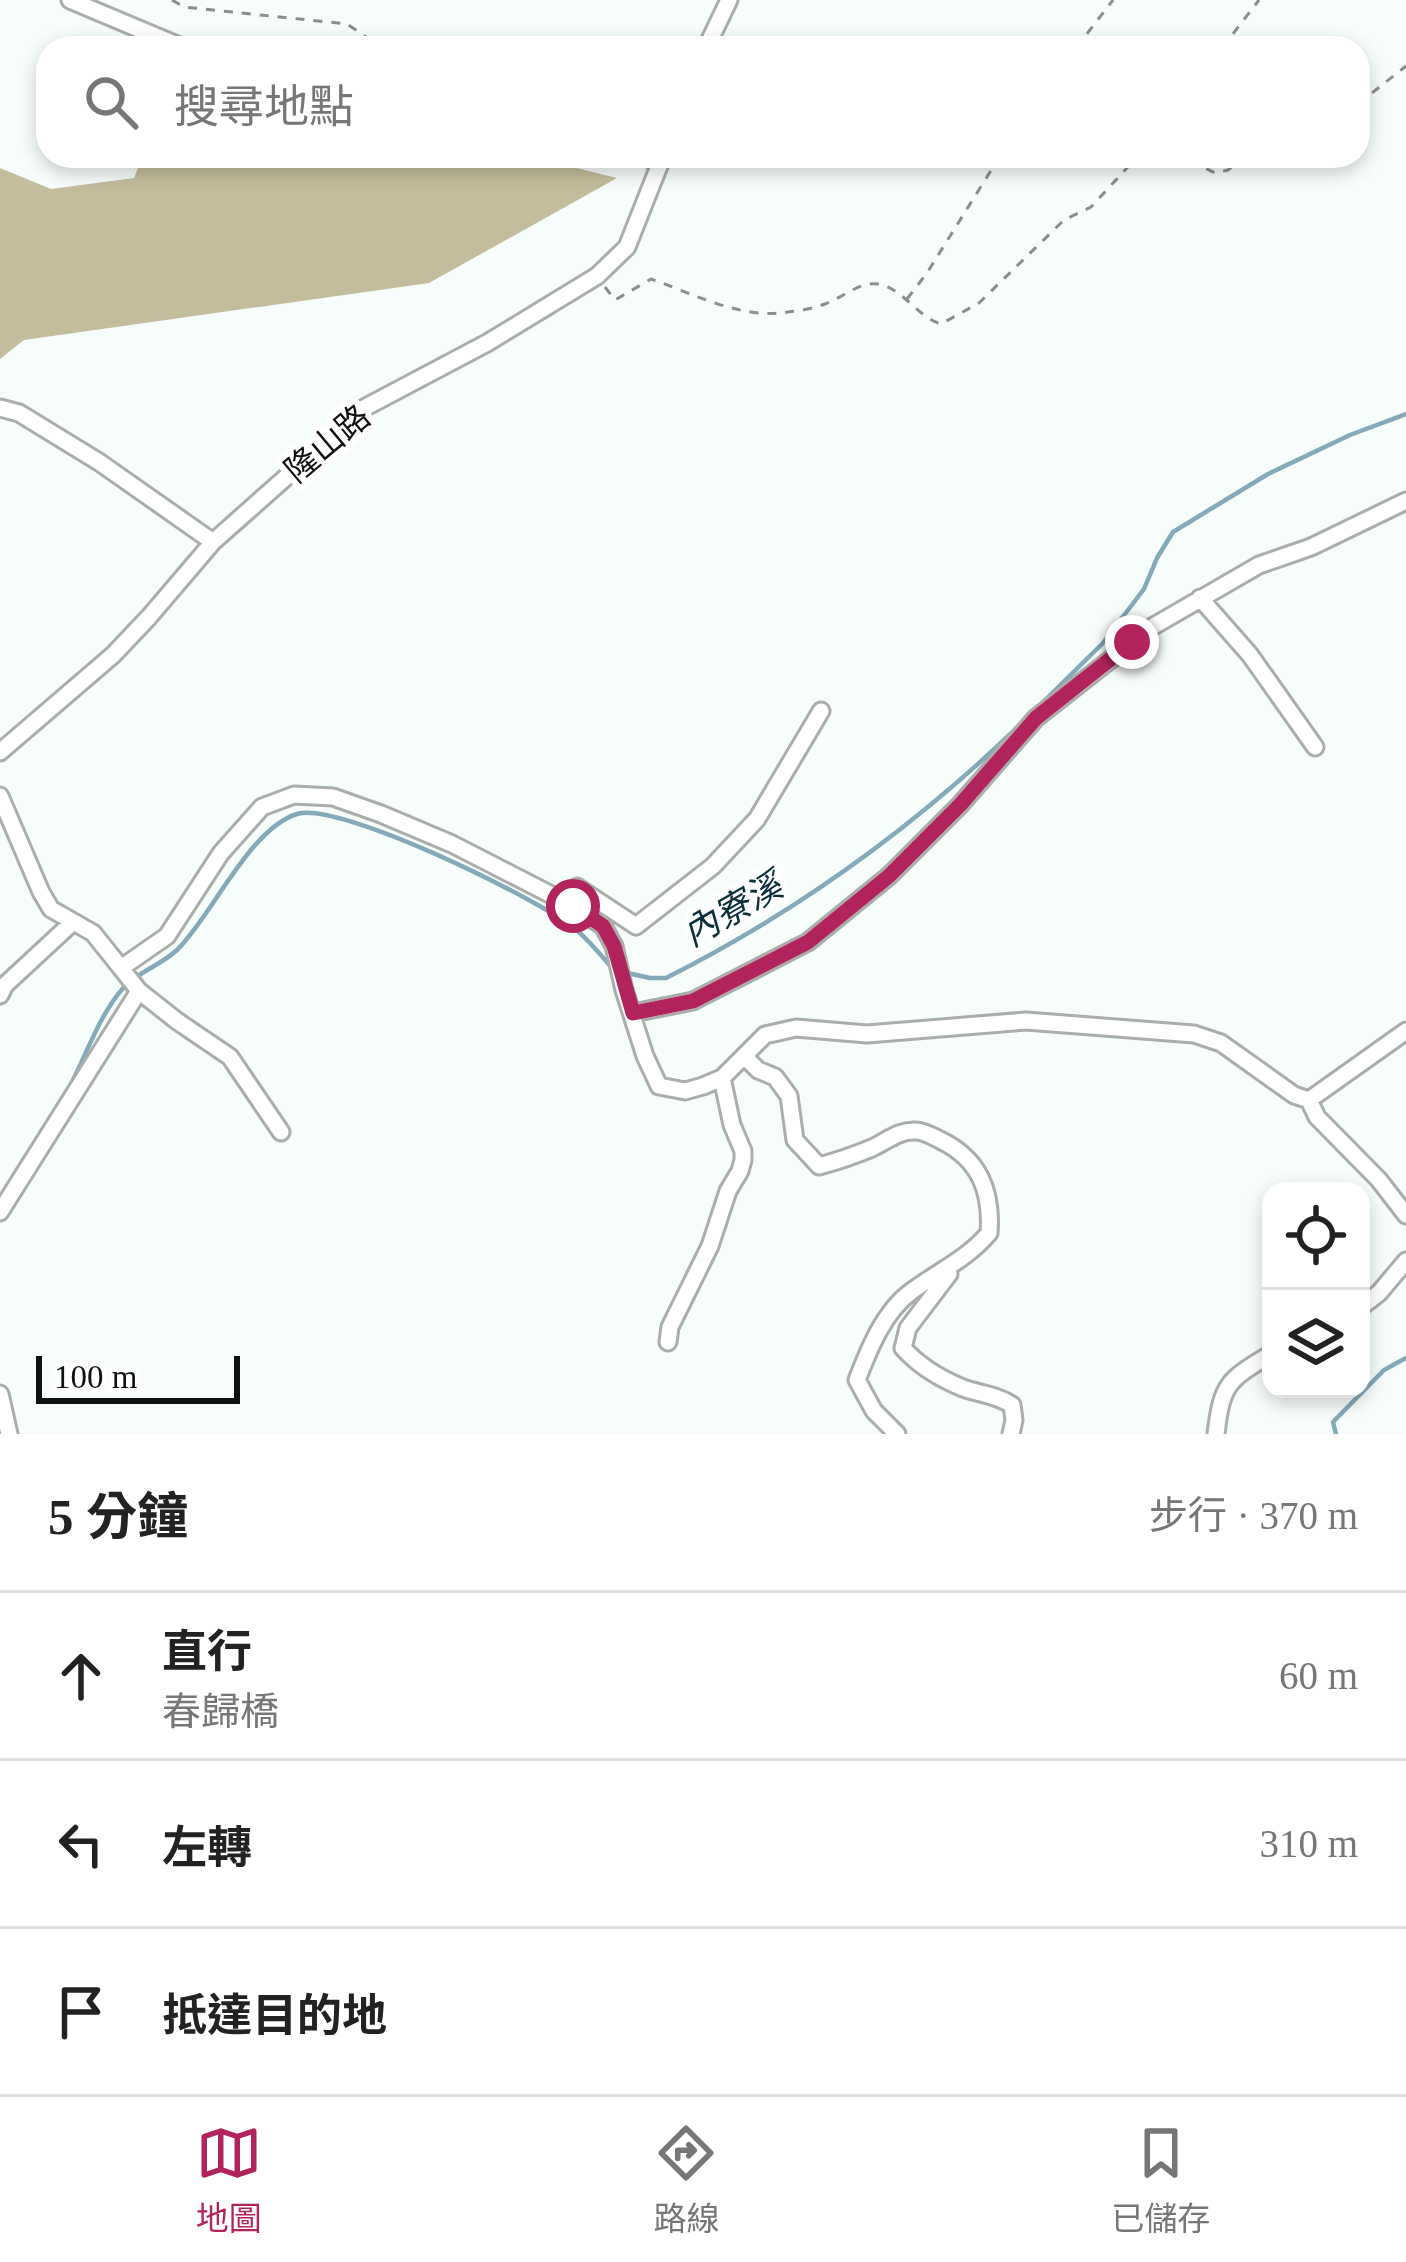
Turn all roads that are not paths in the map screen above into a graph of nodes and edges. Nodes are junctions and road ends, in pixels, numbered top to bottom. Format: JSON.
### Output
{"nodes":[{"id":1,"x":70,"y":0,"type":"edge"},
{"id":2,"x":729,"y":0,"type":"edge"},
{"id":3,"x":156,"y":36,"type":"edge"},
{"id":4,"x":712,"y":36,"type":"edge"},
{"id":5,"x":659,"y":168,"type":"edge"},
{"id":6,"x":0,"y":407,"type":"edge"},
{"id":7,"x":1406,"y":501,"type":"edge"},
{"id":8,"x":213,"y":542,"type":"junction"},
{"id":9,"x":1200,"y":598,"type":"junction"},
{"id":10,"x":821,"y":711,"type":"dead end"},
{"id":11,"x":1315,"y":747,"type":"dead end"},
{"id":12,"x":0,"y":752,"type":"edge"},
{"id":13,"x":0,"y":796,"type":"edge"},
{"id":14,"x":573,"y":906,"type":"junction"},
{"id":15,"x":74,"y":922,"type":"junction"},
{"id":16,"x":121,"y":968,"type":"junction"},
{"id":17,"x":139,"y":991,"type":"junction"},
{"id":18,"x":0,"y":995,"type":"edge"},
{"id":19,"x":633,"y":1013,"type":"junction"},
{"id":20,"x":1406,"y":1031,"type":"edge"},
{"id":21,"x":744,"y":1056,"type":"junction"},
{"id":22,"x":722,"y":1078,"type":"junction"},
{"id":23,"x":1304,"y":1100,"type":"junction"},
{"id":24,"x":281,"y":1132,"type":"dead end"},
{"id":25,"x":0,"y":1212,"type":"edge"},
{"id":26,"x":1406,"y":1215,"type":"edge"},
{"id":27,"x":1406,"y":1261,"type":"edge"},
{"id":28,"x":958,"y":1262,"type":"junction"},
{"id":29,"x":1370,"y":1300,"type":"edge"},
{"id":30,"x":668,"y":1342,"type":"dead end"},
{"id":31,"x":1262,"y":1360,"type":"edge"},
{"id":32,"x":0,"y":1394,"type":"edge"},
{"id":33,"x":9,"y":1434,"type":"edge"},
{"id":34,"x":897,"y":1434,"type":"edge"},
{"id":35,"x":1011,"y":1434,"type":"edge"},
{"id":36,"x":1216,"y":1434,"type":"edge"}],
"edges":[{"from":1,"to":3,"type":"street"},
{"from":2,"to":4,"type":"street"},
{"from":5,"to":8,"type":"street","name":"隆山路"},
{"from":6,"to":8,"type":"street"},
{"from":7,"to":9,"type":"street"},
{"from":8,"to":12,"type":"street","name":"隆山路"},
{"from":9,"to":11,"type":"street"},
{"from":9,"to":19,"type":"street"},
{"from":10,"to":14,"type":"street"},
{"from":13,"to":15,"type":"street"},
{"from":14,"to":16,"type":"street"},
{"from":14,"to":19,"type":"street"},
{"from":15,"to":16,"type":"street"},
{"from":15,"to":18,"type":"street"},
{"from":16,"to":17,"type":"street"},
{"from":17,"to":24,"type":"street"},
{"from":17,"to":25,"type":"street"},
{"from":19,"to":22,"type":"street"},
{"from":20,"to":23,"type":"street"},
{"from":21,"to":22,"type":"street"},
{"from":21,"to":23,"type":"street"},
{"from":21,"to":28,"type":"street"},
{"from":22,"to":30,"type":"street"},
{"from":23,"to":26,"type":"street"},
{"from":27,"to":29,"type":"street"},
{"from":28,"to":34,"type":"street"},
{"from":28,"to":35,"type":"street"},
{"from":31,"to":36,"type":"street"},
{"from":32,"to":33,"type":"street"}]}
